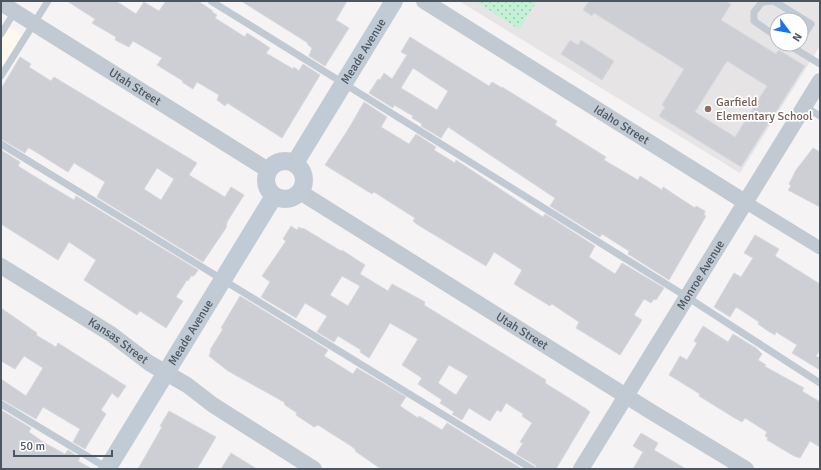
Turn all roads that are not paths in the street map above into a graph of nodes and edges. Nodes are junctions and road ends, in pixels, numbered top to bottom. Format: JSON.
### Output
{"nodes":[{"id":1,"x":48,"y":1,"type":"edge"},
{"id":2,"x":211,"y":1,"type":"edge"},
{"id":3,"x":394,"y":1,"type":"edge"},
{"id":4,"x":424,"y":1,"type":"edge"},
{"id":5,"x":1,"y":3,"type":"edge"},
{"id":6,"x":15,"y":11,"type":"junction"},
{"id":7,"x":792,"y":12,"type":"edge"},
{"id":8,"x":34,"y":23,"type":"junction"},
{"id":9,"x":769,"y":32,"type":"edge"},
{"id":10,"x":1,"y":34,"type":"edge"},
{"id":11,"x":804,"y":52,"type":"edge"},
{"id":12,"x":820,"y":64,"type":"edge"},
{"id":13,"x":1,"y":76,"type":"edge"},
{"id":14,"x":820,"y":81,"type":"edge"},
{"id":15,"x":343,"y":83,"type":"junction"},
{"id":16,"x":804,"y":106,"type":"junction"},
{"id":17,"x":820,"y":116,"type":"edge"},
{"id":18,"x":1,"y":144,"type":"edge"},
{"id":19,"x":295,"y":163,"type":"junction"},
{"id":20,"x":268,"y":170,"type":"junction"},
{"id":21,"x":300,"y":192,"type":"junction"},
{"id":22,"x":274,"y":196,"type":"junction"},
{"id":23,"x":745,"y":202,"type":"junction"},
{"id":24,"x":820,"y":248,"type":"edge"},
{"id":25,"x":1,"y":266,"type":"edge"},
{"id":26,"x":223,"y":280,"type":"junction"},
{"id":27,"x":687,"y":297,"type":"junction"},
{"id":28,"x":166,"y":373,"type":"junction"},
{"id":29,"x":820,"y":383,"type":"edge"},
{"id":30,"x":626,"y":396,"type":"junction"},
{"id":31,"x":1,"y":404,"type":"edge"},
{"id":32,"x":107,"y":469,"type":"edge"},
{"id":33,"x":314,"y":469,"type":"edge"},
{"id":34,"x":532,"y":469,"type":"edge"},
{"id":35,"x":581,"y":469,"type":"edge"},
{"id":36,"x":746,"y":469,"type":"edge"}],
"edges":[{"from":1,"to":8,"type":"lane"},
{"from":2,"to":15,"type":"lane"},
{"from":3,"to":15,"type":"main road","name":"Meade Avenue"},
{"from":4,"to":23,"type":"street","name":"Idaho Street"},
{"from":5,"to":6,"type":"street","name":"Utah Street"},
{"from":6,"to":8,"type":"street","name":"Utah Street"},
{"from":6,"to":10,"type":"lane"},
{"from":7,"to":9,"type":"lane"},
{"from":8,"to":13,"type":"lane"},
{"from":8,"to":20,"type":"street","name":"Utah Street"},
{"from":11,"to":12,"type":"lane"},
{"from":14,"to":16,"type":"street","name":"Monroe Avenue"},
{"from":15,"to":19,"type":"main road","name":"Meade Avenue"},
{"from":15,"to":27,"type":"lane"},
{"from":16,"to":17,"type":"lane"},
{"from":16,"to":23,"type":"street","name":"Monroe Avenue"},
{"from":18,"to":26,"type":"lane"},
{"from":19,"to":20,"type":"main road"},
{"from":19,"to":21,"type":"main road"},
{"from":20,"to":22,"type":"main road"},
{"from":21,"to":22,"type":"main road"},
{"from":21,"to":30,"type":"street","name":"Utah Street"},
{"from":22,"to":26,"type":"main road","name":"Meade Avenue"},
{"from":23,"to":24,"type":"street","name":"Idaho Street"},
{"from":23,"to":27,"type":"street","name":"Monroe Avenue"},
{"from":25,"to":28,"type":"street","name":"Kansas Street"},
{"from":26,"to":28,"type":"main road","name":"Meade Avenue"},
{"from":26,"to":34,"type":"lane"},
{"from":27,"to":29,"type":"lane"},
{"from":27,"to":30,"type":"street","name":"Monroe Avenue"},
{"from":28,"to":32,"type":"main road","name":"Meade Avenue"},
{"from":28,"to":33,"type":"street","name":"Kansas Street"},
{"from":30,"to":35,"type":"street","name":"Monroe Avenue"},
{"from":30,"to":36,"type":"street","name":"Utah Street"},
{"from":31,"to":32,"type":"lane"}]}
